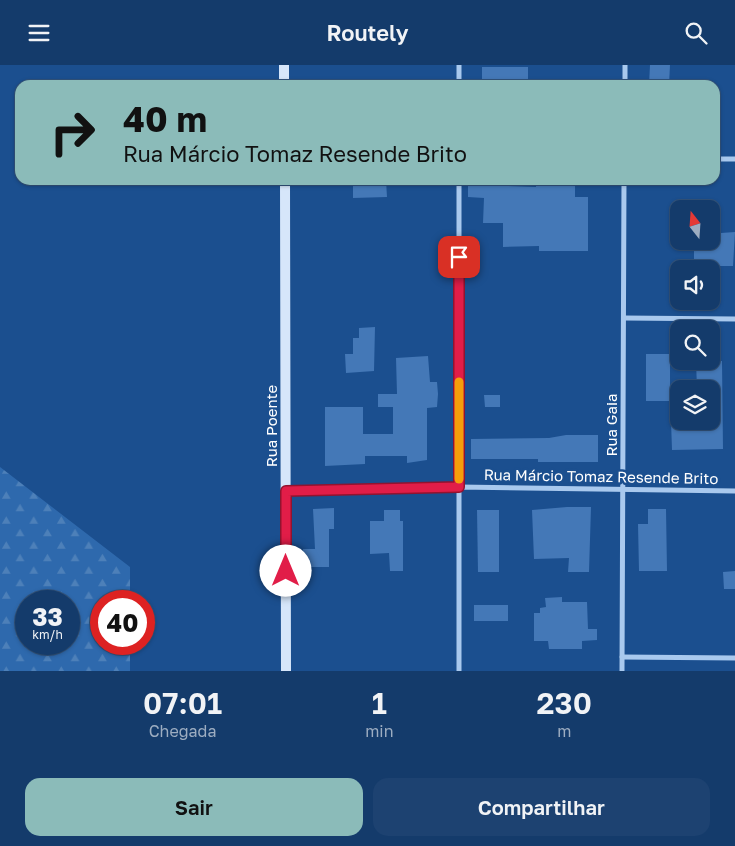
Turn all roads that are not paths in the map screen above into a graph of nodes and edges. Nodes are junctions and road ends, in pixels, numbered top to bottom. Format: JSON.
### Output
{"nodes":[{"id":1,"x":284,"y":65,"type":"edge"},
{"id":2,"x":459,"y":65,"type":"edge"},
{"id":3,"x":625,"y":65,"type":"edge"},
{"id":4,"x":284,"y":80,"type":"edge"},
{"id":5,"x":459,"y":80,"type":"edge"},
{"id":6,"x":625,"y":80,"type":"edge"},
{"id":7,"x":720,"y":159,"type":"edge"},
{"id":8,"x":735,"y":159,"type":"edge"},
{"id":9,"x":284,"y":185,"type":"edge"},
{"id":10,"x":459,"y":185,"type":"edge"},
{"id":11,"x":624,"y":185,"type":"edge"},
{"id":12,"x":624,"y":318,"type":"junction"},
{"id":13,"x":735,"y":319,"type":"edge"},
{"id":14,"x":459,"y":487,"type":"junction"},
{"id":15,"x":623,"y":490,"type":"junction"},
{"id":16,"x":286,"y":491,"type":"junction"},
{"id":17,"x":735,"y":491,"type":"edge"},
{"id":18,"x":622,"y":657,"type":"junction"},
{"id":19,"x":735,"y":658,"type":"edge"},
{"id":20,"x":286,"y":671,"type":"edge"},
{"id":21,"x":459,"y":671,"type":"edge"},
{"id":22,"x":622,"y":671,"type":"edge"}],
"edges":[{"from":1,"to":4,"type":"street"},
{"from":2,"to":5,"type":"street"},
{"from":3,"to":6,"type":"street"},
{"from":7,"to":8,"type":"street"},
{"from":9,"to":16,"type":"street","name":"Rua Poente"},
{"from":10,"to":14,"type":"street"},
{"from":11,"to":12,"type":"street","name":"Rua Gaia"},
{"from":12,"to":13,"type":"street"},
{"from":12,"to":15,"type":"street","name":"Rua Gaia"},
{"from":14,"to":15,"type":"street","name":"Rua Márcio Tomaz Resende Brito"},
{"from":14,"to":16,"type":"street","name":"Rua Márcio Tomaz Resende Brito"},
{"from":14,"to":21,"type":"street"},
{"from":15,"to":17,"type":"street","name":"Rua Márcio Tomaz Resende Brito"},
{"from":15,"to":18,"type":"street","name":"Rua Gaia"},
{"from":16,"to":20,"type":"street","name":"Rua Poente"},
{"from":18,"to":19,"type":"street"},
{"from":18,"to":22,"type":"street","name":"Rua Gaia"}]}
